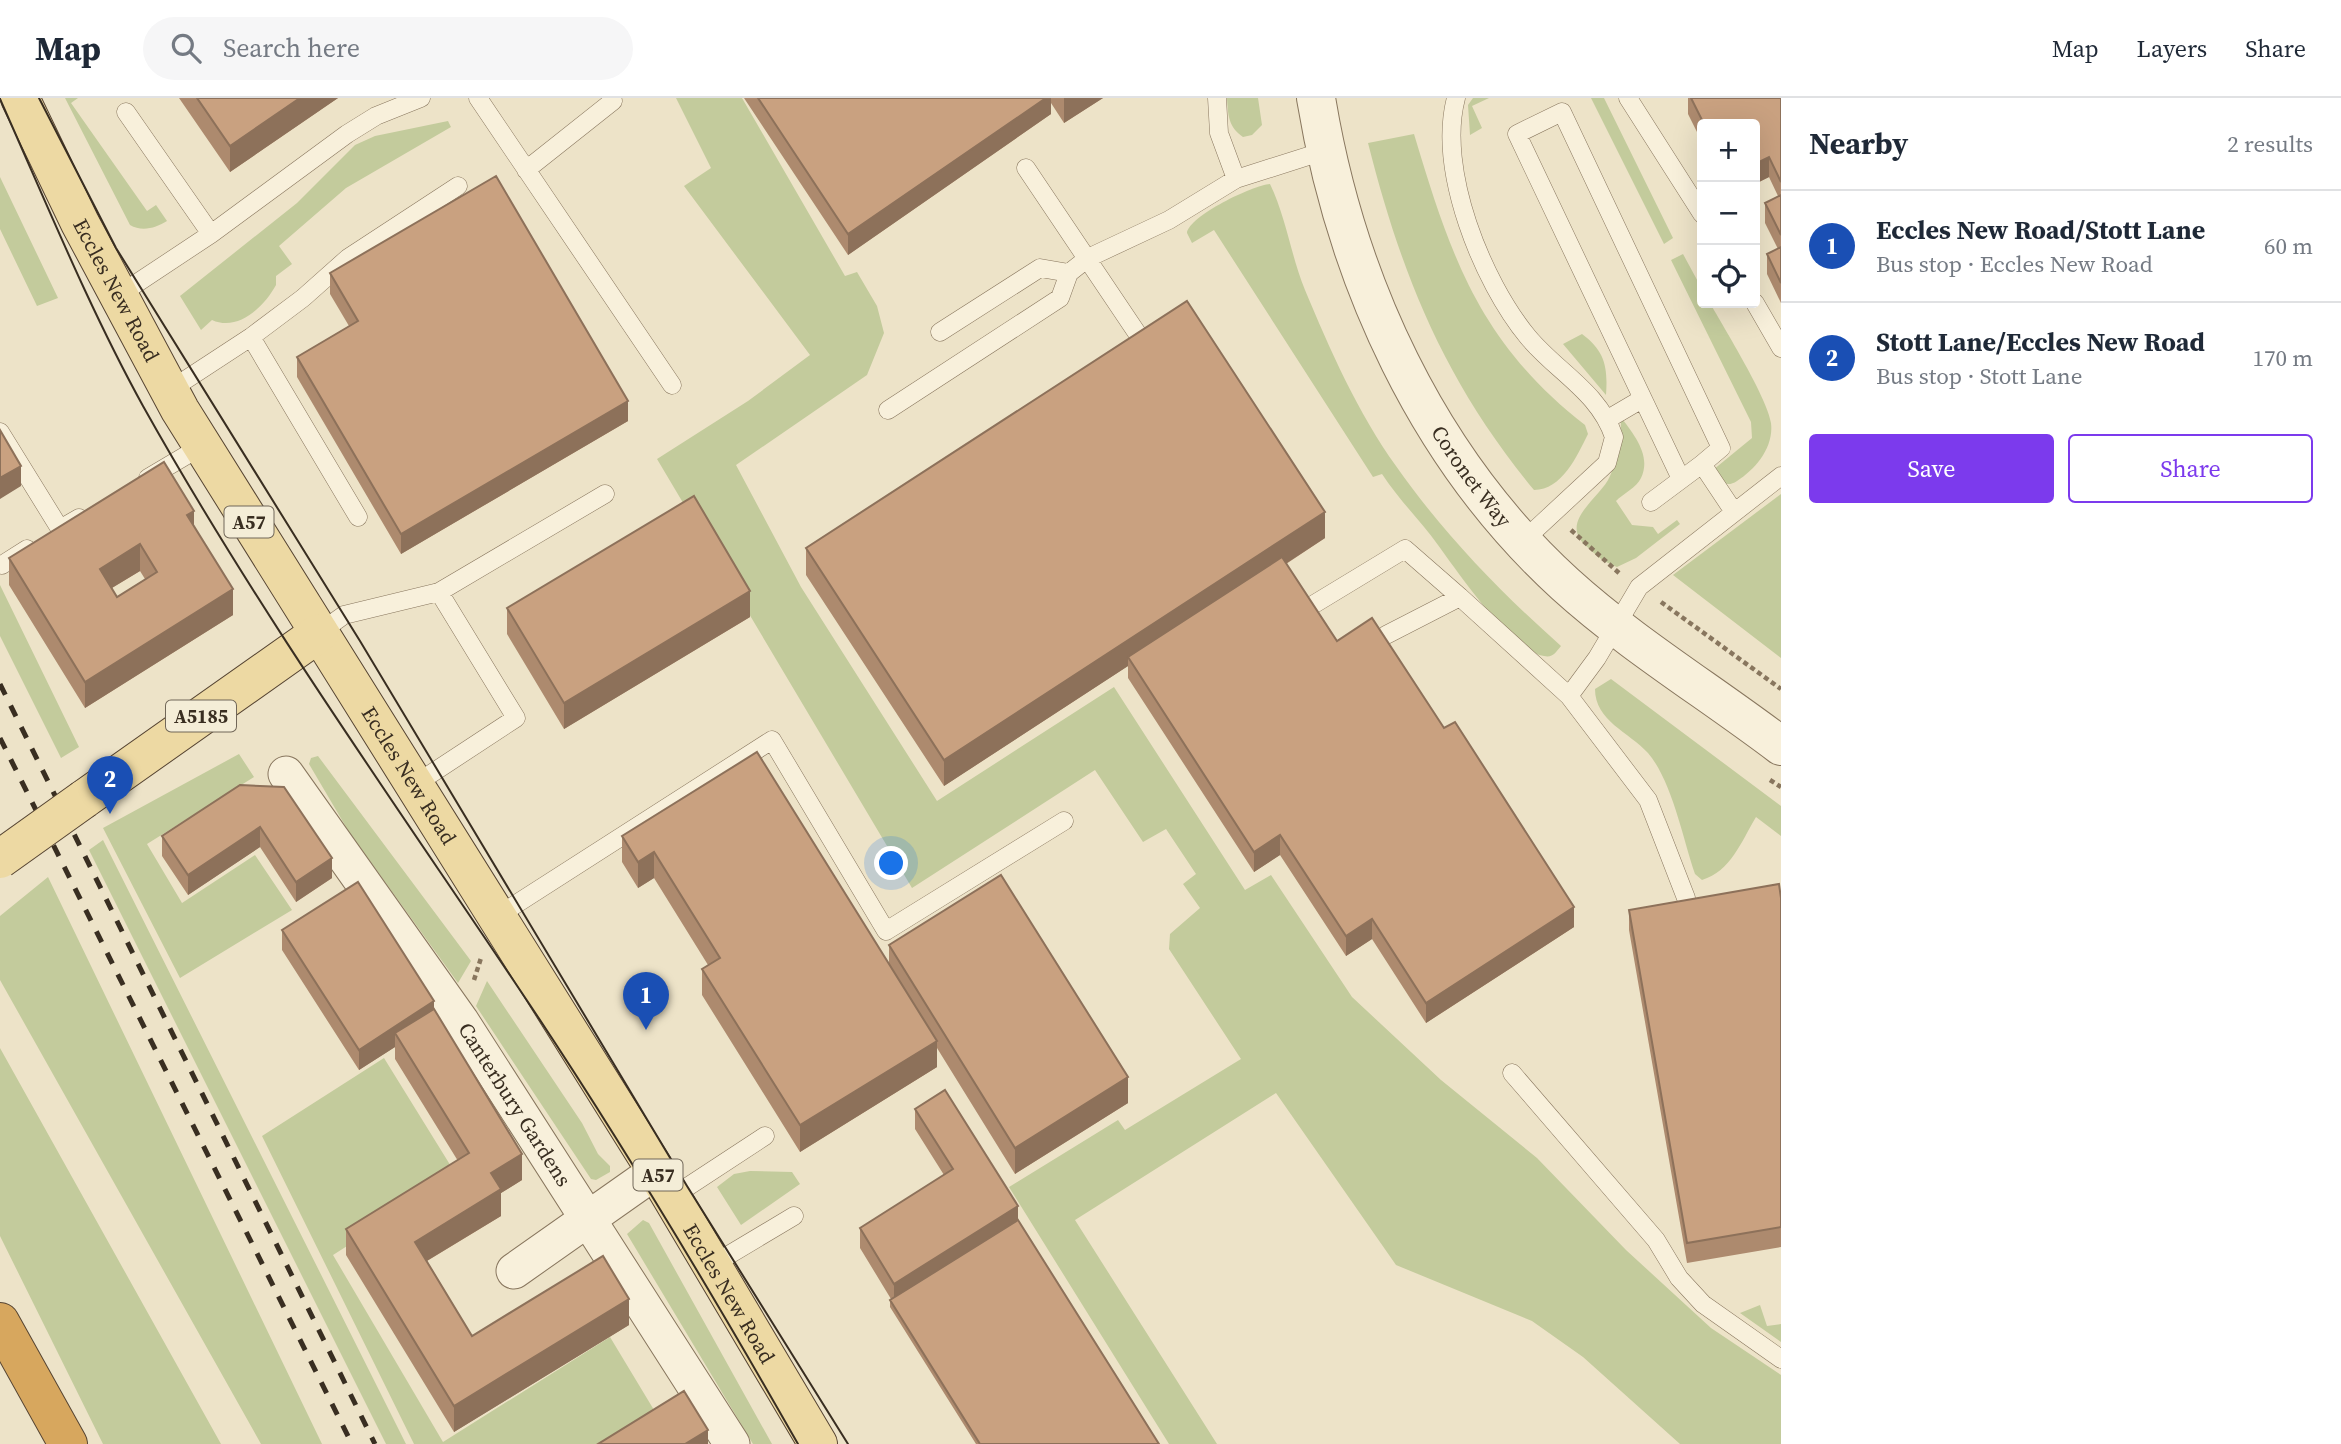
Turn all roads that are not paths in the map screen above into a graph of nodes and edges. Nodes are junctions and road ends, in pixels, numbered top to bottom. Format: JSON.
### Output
{"nodes":[{"id":1,"x":20,"y":98,"type":"edge"},
{"id":2,"x":421,"y":98,"type":"edge"},
{"id":3,"x":478,"y":98,"type":"edge"},
{"id":4,"x":1217,"y":98,"type":"edge"},
{"id":5,"x":1316,"y":98,"type":"edge"},
{"id":6,"x":1456,"y":98,"type":"edge"},
{"id":7,"x":1628,"y":98,"type":"edge"},
{"id":8,"x":613,"y":101,"type":"dead end"},
{"id":9,"x":126,"y":113,"type":"dead end"},
{"id":10,"x":1324,"y":151,"type":"junction"},
{"id":11,"x":1027,"y":168,"type":"dead end"},
{"id":12,"x":526,"y":170,"type":"junction"},
{"id":13,"x":1236,"y":179,"type":"junction"},
{"id":14,"x":458,"y":186,"type":"dead end"},
{"id":15,"x":1697,"y":206,"type":"edge"},
{"id":16,"x":211,"y":234,"type":"junction"},
{"id":17,"x":1088,"y":258,"type":"junction"},
{"id":18,"x":1069,"y":273,"type":"junction"},
{"id":19,"x":119,"y":295,"type":"junction"},
{"id":20,"x":1758,"y":308,"type":"edge"},
{"id":21,"x":940,"y":332,"type":"dead end"},
{"id":22,"x":251,"y":337,"type":"junction"},
{"id":23,"x":1146,"y":348,"type":"edge"},
{"id":24,"x":1781,"y":348,"type":"edge"},
{"id":25,"x":672,"y":385,"type":"dead end"},
{"id":26,"x":170,"y":390,"type":"junction"},
{"id":27,"x":1642,"y":399,"type":"junction"},
{"id":28,"x":888,"y":410,"type":"dead end"},
{"id":29,"x":1608,"y":419,"type":"junction"},
{"id":30,"x":0,"y":432,"type":"edge"},
{"id":31,"x":202,"y":446,"type":"junction"},
{"id":32,"x":1702,"y":464,"type":"junction"},
{"id":33,"x":1781,"y":475,"type":"edge"},
{"id":34,"x":1681,"y":480,"type":"junction"},
{"id":35,"x":130,"y":488,"type":"edge"},
{"id":36,"x":605,"y":494,"type":"dead end"},
{"id":37,"x":1651,"y":502,"type":"dead end"},
{"id":38,"x":95,"y":509,"type":"edge"},
{"id":39,"x":1734,"y":512,"type":"junction"},
{"id":40,"x":358,"y":517,"type":"dead end"},
{"id":41,"x":49,"y":536,"type":"junction"},
{"id":42,"x":1522,"y":542,"type":"junction"},
{"id":43,"x":2,"y":565,"type":"dead end"},
{"id":44,"x":439,"y":592,"type":"junction"},
{"id":45,"x":1460,"y":597,"type":"junction"},
{"id":46,"x":1311,"y":606,"type":"edge"},
{"id":47,"x":1616,"y":624,"type":"junction"},
{"id":48,"x":319,"y":633,"type":"junction"},
{"id":49,"x":1386,"y":635,"type":"edge"},
{"id":50,"x":1569,"y":696,"type":"junction"},
{"id":51,"x":1781,"y":746,"type":"edge"},
{"id":52,"x":286,"y":774,"type":"dead end"},
{"id":53,"x":414,"y":785,"type":"junction"},
{"id":54,"x":1064,"y":821,"type":"dead end"},
{"id":55,"x":0,"y":859,"type":"edge"},
{"id":56,"x":1686,"y":898,"type":"edge"},
{"id":57,"x":493,"y":914,"type":"junction"},
{"id":58,"x":1512,"y":1073,"type":"dead end"},
{"id":59,"x":765,"y":1136,"type":"dead end"},
{"id":60,"x":664,"y":1184,"type":"junction"},
{"id":61,"x":794,"y":1216,"type":"dead end"},
{"id":62,"x":589,"y":1220,"type":"junction"},
{"id":63,"x":712,"y":1265,"type":"junction"},
{"id":64,"x":514,"y":1271,"type":"dead end"},
{"id":65,"x":0,"y":1322,"type":"edge"},
{"id":66,"x":0,"y":1352,"type":"edge"},
{"id":67,"x":1781,"y":1359,"type":"edge"},
{"id":68,"x":43,"y":1444,"type":"edge"},
{"id":69,"x":68,"y":1444,"type":"edge"},
{"id":70,"x":732,"y":1444,"type":"edge"},
{"id":71,"x":818,"y":1444,"type":"edge"}],
"edges":[{"from":1,"to":19,"type":"main road","name":"Eccles New Road","number":"A57"},
{"from":2,"to":16,"type":"lane"},
{"from":3,"to":12,"type":"lane"},
{"from":4,"to":13,"type":"lane"},
{"from":5,"to":10,"type":"street","name":"Coronet Way"},
{"from":6,"to":29,"type":"lane"},
{"from":7,"to":15,"type":"lane"},
{"from":8,"to":12,"type":"lane"},
{"from":9,"to":16,"type":"lane"},
{"from":10,"to":13,"type":"lane"},
{"from":10,"to":42,"type":"street","name":"Coronet Way"},
{"from":11,"to":17,"type":"lane"},
{"from":12,"to":25,"type":"lane"},
{"from":13,"to":17,"type":"lane"},
{"from":14,"to":22,"type":"lane"},
{"from":16,"to":19,"type":"lane"},
{"from":17,"to":18,"type":"lane"},
{"from":17,"to":23,"type":"lane"},
{"from":18,"to":21,"type":"lane"},
{"from":18,"to":28,"type":"lane"},
{"from":19,"to":26,"type":"main road","name":"Eccles New Road","number":"A57"},
{"from":20,"to":24,"type":"lane"},
{"from":22,"to":26,"type":"lane"},
{"from":22,"to":40,"type":"lane"},
{"from":26,"to":31,"type":"main road","name":"Eccles New Road","number":"A57"},
{"from":27,"to":29,"type":"lane"},
{"from":27,"to":32,"type":"lane"},
{"from":27,"to":34,"type":"lane"},
{"from":29,"to":42,"type":"lane"},
{"from":30,"to":41,"type":"lane"},
{"from":31,"to":35,"type":"lane"},
{"from":31,"to":48,"type":"main road","name":"Eccles New Road","number":"A57"},
{"from":32,"to":34,"type":"lane"},
{"from":32,"to":39,"type":"lane"},
{"from":33,"to":39,"type":"lane"},
{"from":34,"to":37,"type":"lane"},
{"from":36,"to":44,"type":"lane"},
{"from":38,"to":41,"type":"lane"},
{"from":39,"to":47,"type":"lane"},
{"from":41,"to":43,"type":"lane"},
{"from":42,"to":47,"type":"street","name":"Coronet Way"},
{"from":44,"to":48,"type":"lane"},
{"from":44,"to":53,"type":"lane"},
{"from":45,"to":46,"type":"lane"},
{"from":45,"to":49,"type":"lane"},
{"from":45,"to":50,"type":"lane"},
{"from":47,"to":50,"type":"lane"},
{"from":47,"to":51,"type":"street","name":"Coronet Way"},
{"from":48,"to":53,"type":"main road","name":"Eccles New Road","number":"A57"},
{"from":48,"to":55,"type":"main road","number":"A5185","bridge":true},
{"from":50,"to":56,"type":"lane"},
{"from":52,"to":62,"type":"street","name":"Canterbury Gardens"},
{"from":53,"to":57,"type":"main road","name":"Eccles New Road","number":"A57"},
{"from":54,"to":57,"type":"lane"},
{"from":57,"to":60,"type":"main road","name":"Eccles New Road","number":"A57"},
{"from":58,"to":67,"type":"lane"},
{"from":59,"to":60,"type":"lane"},
{"from":60,"to":62,"type":"street"},
{"from":60,"to":63,"type":"main road","name":"Eccles New Road","number":"A57"},
{"from":61,"to":63,"type":"lane"},
{"from":62,"to":64,"type":"street"},
{"from":62,"to":70,"type":"street","name":"Canterbury Gardens"},
{"from":63,"to":71,"type":"main road","name":"Eccles New Road","number":"A57"},
{"from":65,"to":69,"type":"highway"},
{"from":66,"to":68,"type":"highway"}]}
